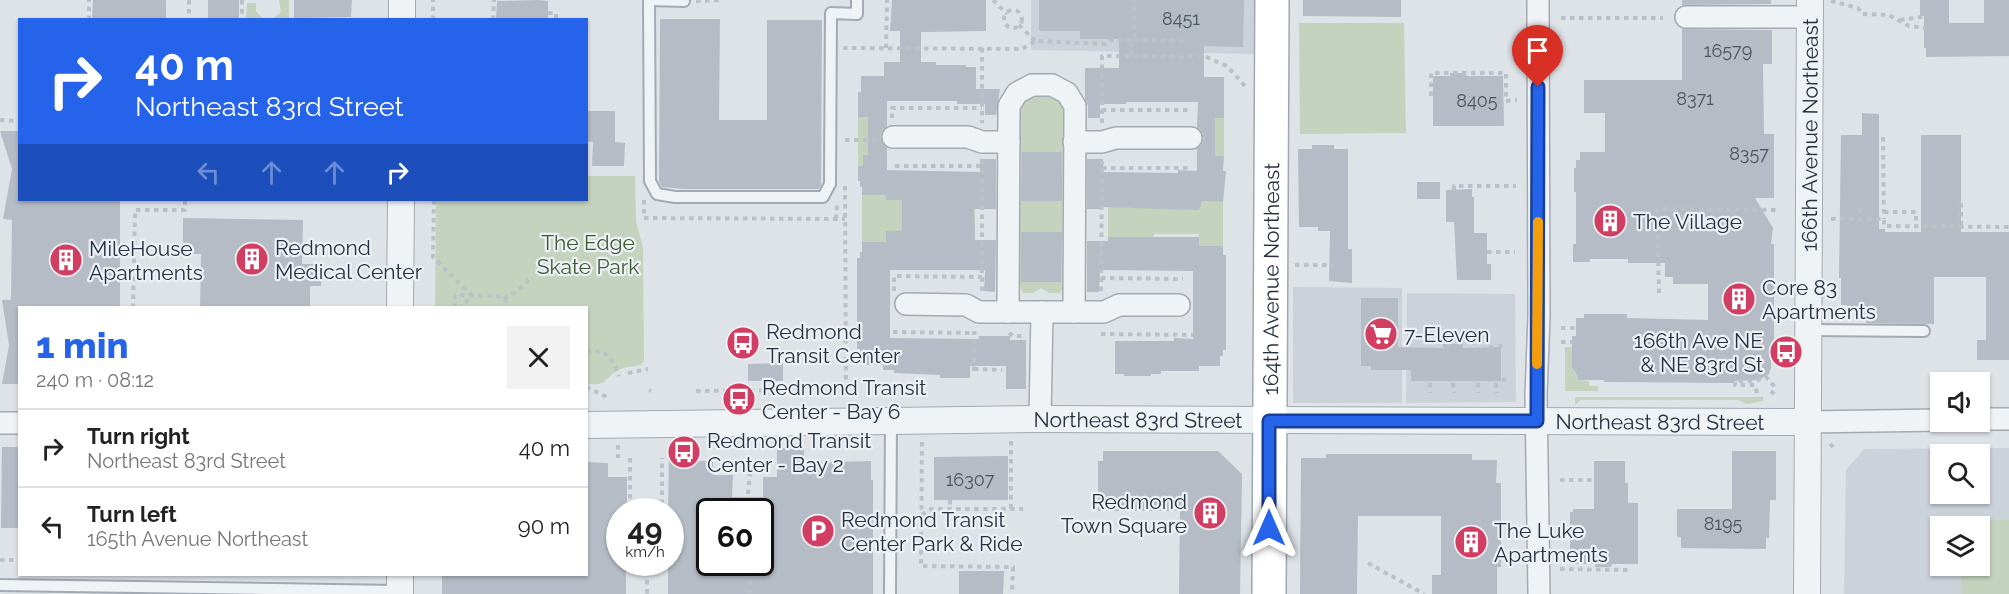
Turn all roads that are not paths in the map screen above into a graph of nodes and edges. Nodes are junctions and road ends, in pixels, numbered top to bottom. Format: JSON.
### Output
{"nodes":[{"id":1,"x":402,"y":0,"type":"edge"},
{"id":2,"x":650,"y":0,"type":"edge"},
{"id":3,"x":857,"y":0,"type":"edge"},
{"id":4,"x":1272,"y":0,"type":"edge"},
{"id":5,"x":1538,"y":0,"type":"edge"},
{"id":6,"x":684,"y":1,"type":"edge"},
{"id":7,"x":1817,"y":6,"type":"edge"},
{"id":8,"x":1686,"y":17,"type":"dead end"},
{"id":9,"x":402,"y":18,"type":"edge"},
{"id":10,"x":894,"y":137,"type":"dead end"},
{"id":11,"x":1191,"y":138,"type":"dead end"},
{"id":12,"x":1009,"y":142,"type":"junction"},
{"id":13,"x":1074,"y":142,"type":"junction"},
{"id":14,"x":400,"y":201,"type":"edge"},
{"id":15,"x":900,"y":302,"type":"road end"},
{"id":16,"x":1179,"y":305,"type":"dead end"},
{"id":17,"x":400,"y":306,"type":"edge"},
{"id":18,"x":1008,"y":312,"type":"junction"},
{"id":19,"x":1042,"y":312,"type":"junction"},
{"id":20,"x":1074,"y":312,"type":"junction"},
{"id":21,"x":1808,"y":330,"type":"junction"},
{"id":22,"x":1924,"y":331,"type":"dead end"},
{"id":23,"x":1040,"y":419,"type":"junction"},
{"id":24,"x":1990,"y":419,"type":"edge"},
{"id":25,"x":2009,"y":419,"type":"edge"},
{"id":26,"x":1930,"y":420,"type":"edge"},
{"id":27,"x":891,"y":421,"type":"junction"},
{"id":28,"x":1269,"y":421,"type":"junction"},
{"id":29,"x":1537,"y":421,"type":"junction"},
{"id":30,"x":1807,"y":422,"type":"junction"},
{"id":31,"x":0,"y":423,"type":"edge"},
{"id":32,"x":18,"y":423,"type":"edge"},
{"id":33,"x":588,"y":425,"type":"edge"},
{"id":34,"x":0,"y":585,"type":"edge"},
{"id":35,"x":400,"y":587,"type":"edge"},
{"id":36,"x":890,"y":594,"type":"edge"},
{"id":37,"x":1269,"y":594,"type":"edge"},
{"id":38,"x":1539,"y":594,"type":"edge"},
{"id":39,"x":1807,"y":594,"type":"edge"}],
"edges":[{"from":1,"to":9,"type":"street"},
{"from":2,"to":3,"type":"lane"},
{"from":2,"to":6,"type":"lane"},
{"from":4,"to":28,"type":"main road","name":"164th Avenue Northeast"},
{"from":5,"to":29,"type":"street"},
{"from":7,"to":8,"type":"street"},
{"from":7,"to":21,"type":"street","name":"166th Avenue Northeast"},
{"from":10,"to":12,"type":"street"},
{"from":11,"to":13,"type":"street"},
{"from":12,"to":13,"type":"street"},
{"from":12,"to":18,"type":"street"},
{"from":13,"to":20,"type":"street"},
{"from":14,"to":17,"type":"street"},
{"from":15,"to":18,"type":"street"},
{"from":16,"to":20,"type":"street"},
{"from":18,"to":19,"type":"street"},
{"from":19,"to":20,"type":"street"},
{"from":19,"to":23,"type":"street"},
{"from":21,"to":22,"type":"lane"},
{"from":21,"to":30,"type":"street","name":"166th Avenue Northeast"},
{"from":23,"to":27,"type":"street","name":"Northeast 83rd Street"},
{"from":23,"to":28,"type":"street","name":"Northeast 83rd Street"},
{"from":24,"to":25,"type":"street"},
{"from":26,"to":30,"type":"street","name":"Northeast 83rd Street"},
{"from":27,"to":33,"type":"street","name":"Northeast 83rd Street"},
{"from":27,"to":36,"type":"lane"},
{"from":28,"to":29,"type":"street","name":"Northeast 83rd Street"},
{"from":28,"to":37,"type":"main road","name":"164th Avenue Northeast"},
{"from":29,"to":30,"type":"street","name":"Northeast 83rd Street"},
{"from":29,"to":38,"type":"street"},
{"from":30,"to":39,"type":"street","name":"166th Avenue Northeast"},
{"from":31,"to":32,"type":"street"},
{"from":34,"to":35,"type":"lane"}]}
